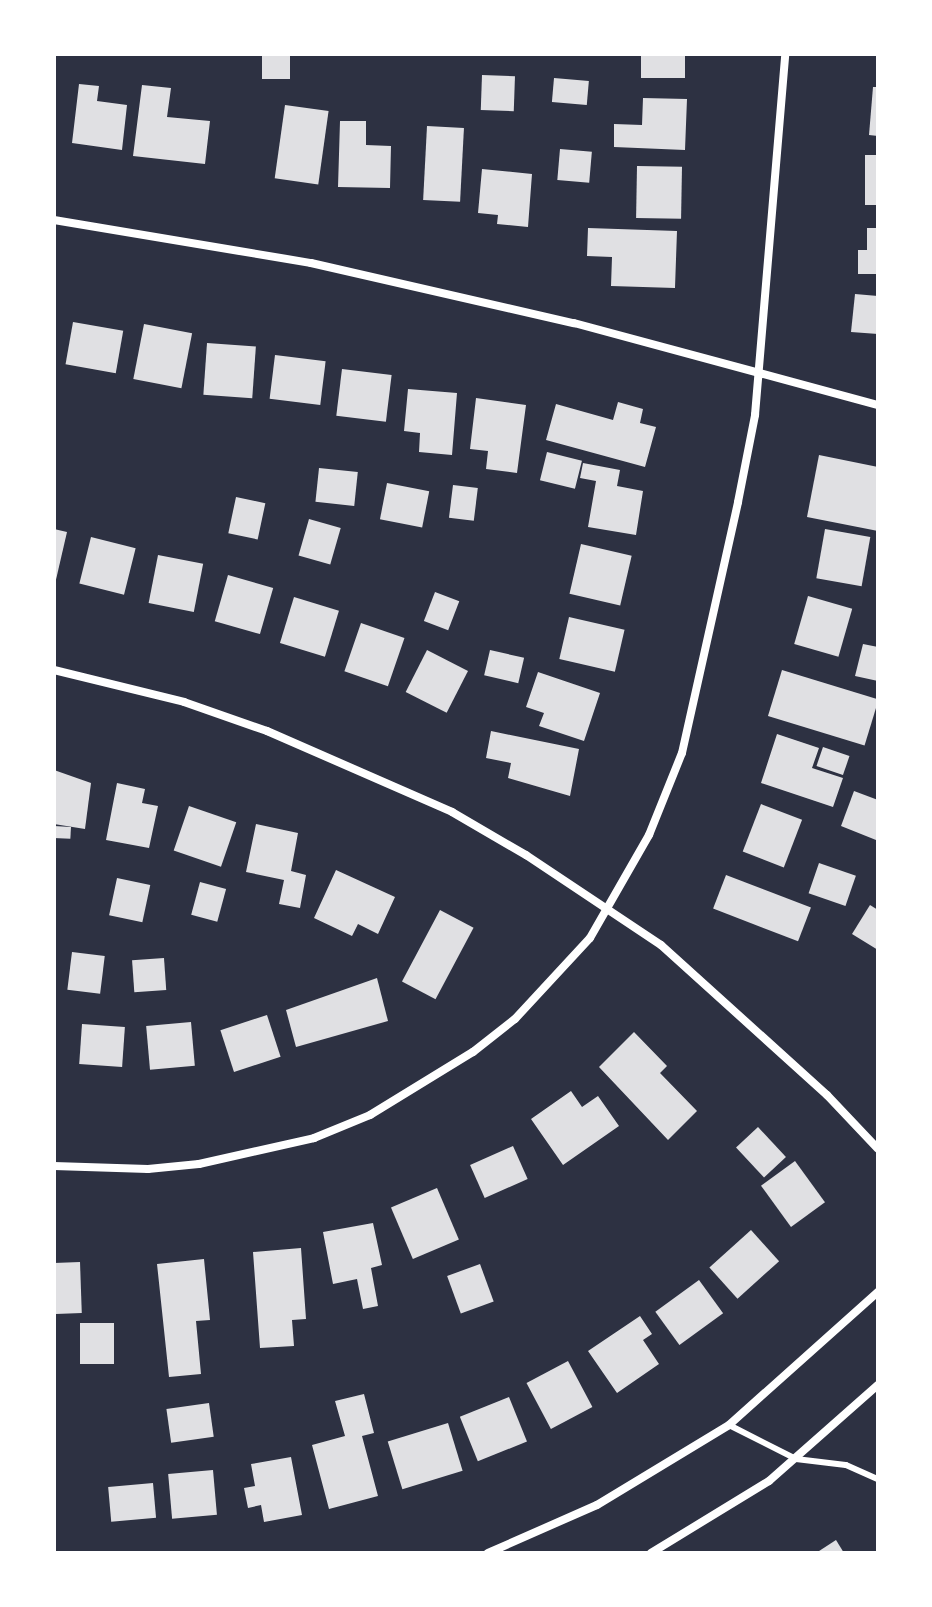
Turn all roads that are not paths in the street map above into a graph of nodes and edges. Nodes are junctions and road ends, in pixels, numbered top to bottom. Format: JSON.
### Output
{"nodes":[{"id":1,"x":785,"y":54,"type":"edge"},
{"id":2,"x":54,"y":220,"type":"edge"},
{"id":3,"x":757,"y":375,"type":"junction"},
{"id":4,"x":878,"y":405,"type":"edge"},
{"id":5,"x":54,"y":670,"type":"edge"},
{"id":6,"x":609,"y":907,"type":"junction"},
{"id":7,"x":878,"y":1149,"type":"edge"},
{"id":8,"x":54,"y":1166,"type":"edge"},
{"id":9,"x":878,"y":1292,"type":"edge"},
{"id":10,"x":878,"y":1385,"type":"edge"},
{"id":11,"x":729,"y":1425,"type":"junction"},
{"id":12,"x":796,"y":1459,"type":"junction"},
{"id":13,"x":878,"y":1479,"type":"edge"},
{"id":14,"x":488,"y":1553,"type":"edge"},
{"id":15,"x":651,"y":1553,"type":"edge"}],
"edges":[{"from":1,"to":3,"type":"street"},
{"from":2,"to":3,"type":"street"},
{"from":3,"to":4,"type":"street"},
{"from":3,"to":6,"type":"street"},
{"from":5,"to":6,"type":"street"},
{"from":6,"to":7,"type":"street"},
{"from":6,"to":8,"type":"street"},
{"from":9,"to":11,"type":"street"},
{"from":10,"to":12,"type":"street"},
{"from":11,"to":12,"type":"lane"},
{"from":11,"to":14,"type":"street"},
{"from":12,"to":13,"type":"lane"},
{"from":12,"to":15,"type":"street"}]}
